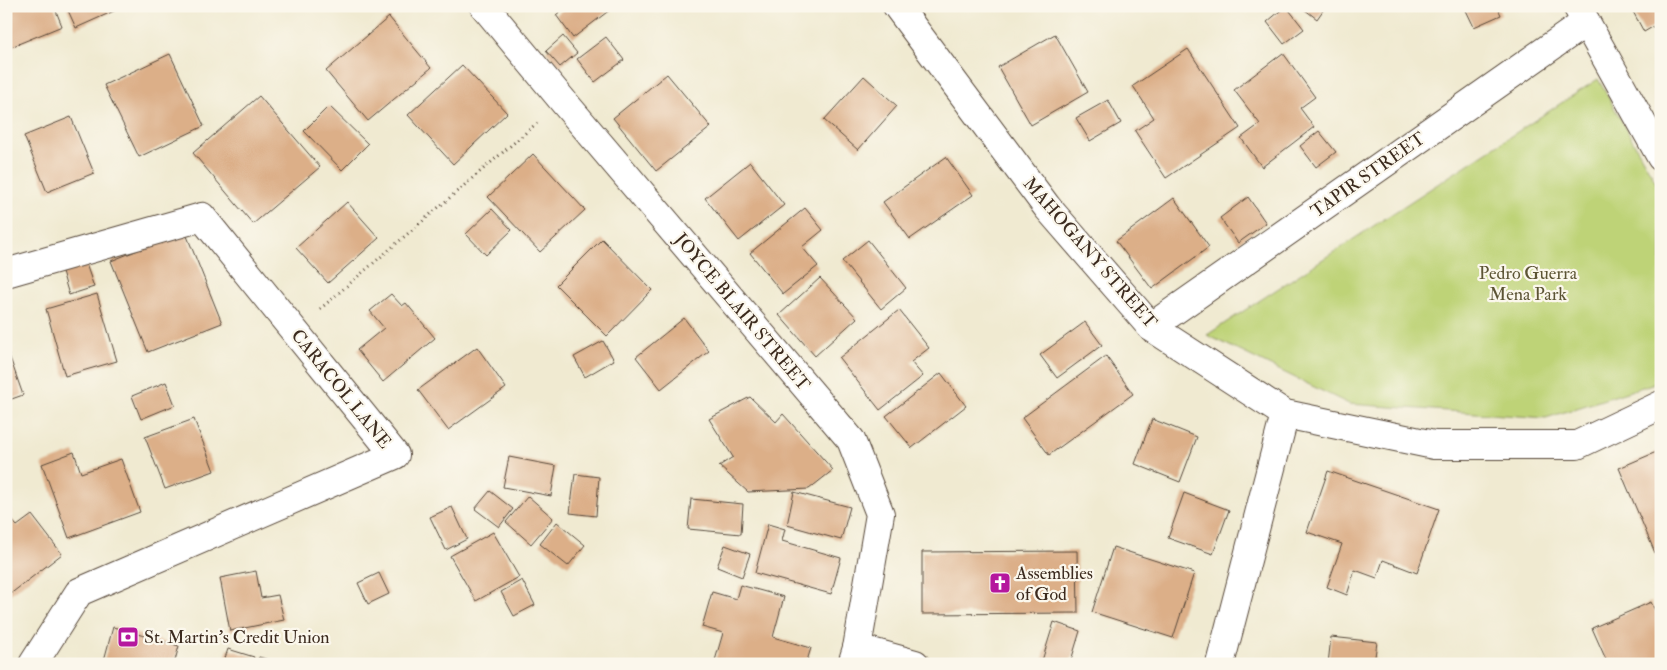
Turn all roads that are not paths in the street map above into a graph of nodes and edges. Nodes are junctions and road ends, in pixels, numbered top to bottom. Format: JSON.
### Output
{"nodes":[{"id":1,"x":484,"y":6,"type":"edge"},
{"id":2,"x":906,"y":10,"type":"edge"},
{"id":3,"x":1581,"y":14,"type":"edge"},
{"id":4,"x":1661,"y":156,"type":"edge"},
{"id":5,"x":6,"y":273,"type":"edge"},
{"id":6,"x":1151,"y":327,"type":"junction"},
{"id":7,"x":1661,"y":406,"type":"edge"},
{"id":8,"x":1285,"y":414,"type":"junction"},
{"id":9,"x":854,"y":656,"type":"edge"},
{"id":10,"x":32,"y":664,"type":"edge"},
{"id":11,"x":915,"y":664,"type":"edge"},
{"id":12,"x":1220,"y":664,"type":"edge"}],
"edges":[{"from":1,"to":9,"type":"street","name":"JOYCE BLAIR STREET"},
{"from":2,"to":6,"type":"street","name":"MAHOGANY STREET"},
{"from":3,"to":4,"type":"street"},
{"from":3,"to":6,"type":"street","name":"TAPIR STREET"},
{"from":5,"to":10,"type":"street","name":"CARACOL LANE"},
{"from":6,"to":8,"type":"street","name":"MAHOGANY STREET"},
{"from":7,"to":8,"type":"street","name":"MAHOGANY STREET"},
{"from":8,"to":12,"type":"street"},
{"from":9,"to":11,"type":"street"}]}
